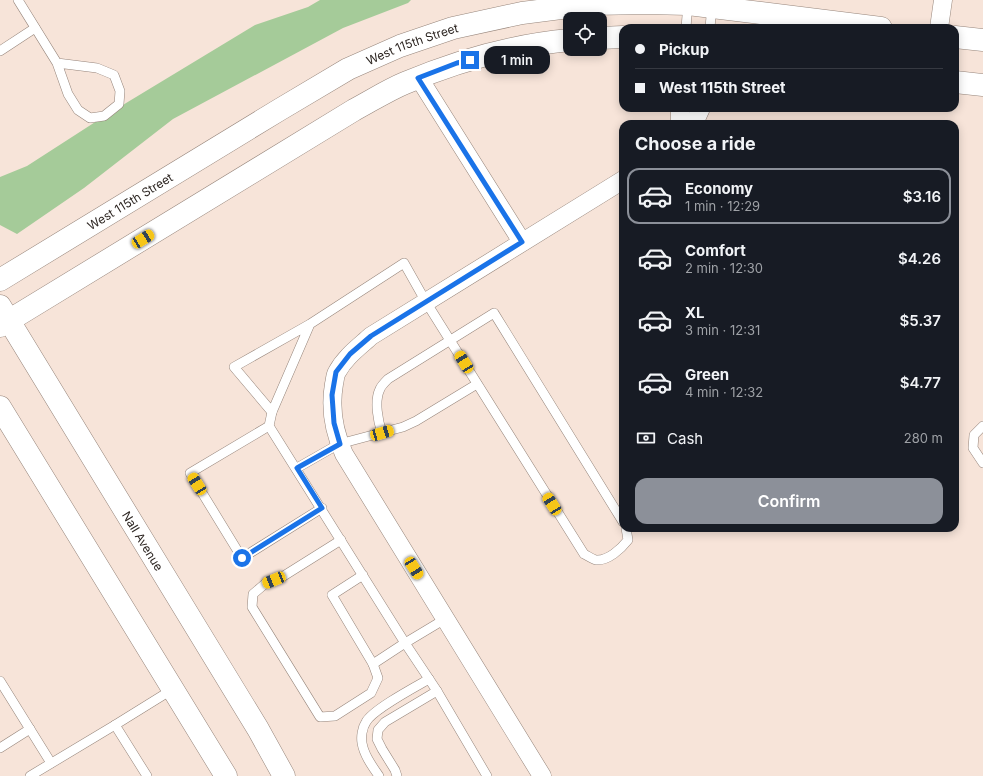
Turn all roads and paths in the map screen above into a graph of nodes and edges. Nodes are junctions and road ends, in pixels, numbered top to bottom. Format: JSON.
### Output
{"nodes":[{"id":1,"x":18,"y":0,"type":"edge"},
{"id":2,"x":943,"y":0,"type":"edge"},
{"id":3,"x":688,"y":2,"type":"edge"},
{"id":4,"x":712,"y":3,"type":"edge"},
{"id":5,"x":686,"y":24,"type":"edge"},
{"id":6,"x":710,"y":24,"type":"edge"},
{"id":7,"x":854,"y":24,"type":"edge"},
{"id":8,"x":940,"y":24,"type":"edge"},
{"id":9,"x":35,"y":28,"type":"junction"},
{"id":10,"x":619,"y":37,"type":"edge"},
{"id":11,"x":959,"y":37,"type":"edge"},
{"id":12,"x":607,"y":38,"type":"edge"},
{"id":13,"x":983,"y":40,"type":"edge"},
{"id":14,"x":563,"y":41,"type":"edge"},
{"id":15,"x":0,"y":51,"type":"edge"},
{"id":16,"x":57,"y":63,"type":"junction"},
{"id":17,"x":418,"y":78,"type":"junction"},
{"id":18,"x":959,"y":82,"type":"edge"},
{"id":19,"x":983,"y":85,"type":"edge"},
{"id":20,"x":619,"y":182,"type":"edge"},
{"id":21,"x":522,"y":242,"type":"junction"},
{"id":22,"x":0,"y":280,"type":"edge"},
{"id":23,"x":426,"y":302,"type":"junction"},
{"id":24,"x":3,"y":318,"type":"edge"},
{"id":25,"x":310,"y":324,"type":"junction"},
{"id":26,"x":450,"y":340,"type":"junction"},
{"id":27,"x":477,"y":384,"type":"junction"},
{"id":28,"x":0,"y":408,"type":"edge"},
{"id":29,"x":272,"y":412,"type":"junction"},
{"id":30,"x":269,"y":426,"type":"junction"},
{"id":31,"x":983,"y":426,"type":"edge"},
{"id":32,"x":382,"y":433,"type":"junction"},
{"id":33,"x":340,"y":444,"type":"junction"},
{"id":34,"x":983,"y":463,"type":"edge"},
{"id":35,"x":297,"y":468,"type":"junction"},
{"id":36,"x":322,"y":508,"type":"junction"},
{"id":37,"x":619,"y":516,"type":"edge"},
{"id":38,"x":627,"y":532,"type":"edge"},
{"id":39,"x":341,"y":540,"type":"junction"},
{"id":40,"x":363,"y":575,"type":"junction"},
{"id":41,"x":445,"y":619,"type":"junction"},
{"id":42,"x":406,"y":643,"type":"junction"},
{"id":43,"x":373,"y":664,"type":"junction"},
{"id":44,"x":429,"y":679,"type":"junction"},
{"id":45,"x":0,"y":681,"type":"edge"},
{"id":46,"x":173,"y":689,"type":"junction"},
{"id":47,"x":437,"y":691,"type":"junction"},
{"id":48,"x":115,"y":725,"type":"junction"},
{"id":49,"x":30,"y":729,"type":"junction"},
{"id":50,"x":0,"y":748,"type":"edge"},
{"id":51,"x":51,"y":763,"type":"junction"},
{"id":52,"x":30,"y":776,"type":"edge"},
{"id":53,"x":147,"y":776,"type":"edge"},
{"id":54,"x":226,"y":776,"type":"edge"},
{"id":55,"x":284,"y":776,"type":"edge"},
{"id":56,"x":379,"y":776,"type":"edge"},
{"id":57,"x":397,"y":776,"type":"edge"},
{"id":58,"x":487,"y":776,"type":"edge"},
{"id":59,"x":542,"y":776,"type":"edge"}],
"edges":[{"from":1,"to":9,"type":"lane"},
{"from":2,"to":8,"type":"street"},
{"from":3,"to":4,"type":"street","name":"West 115th Street"},
{"from":3,"to":5,"type":"lane"},
{"from":3,"to":22,"type":"street","name":"West 115th Street"},
{"from":4,"to":6,"type":"lane"},
{"from":4,"to":7,"type":"street","name":"West 115th Street"},
{"from":9,"to":15,"type":"lane"},
{"from":9,"to":16,"type":"lane"},
{"from":10,"to":12,"type":"street"},
{"from":11,"to":13,"type":"street"},
{"from":14,"to":17,"type":"street"},
{"from":16,"to":16,"type":"lane"},
{"from":17,"to":21,"type":"street"},
{"from":17,"to":24,"type":"street"},
{"from":18,"to":19,"type":"street"},
{"from":20,"to":21,"type":"street"},
{"from":21,"to":23,"type":"street"},
{"from":23,"to":25,"type":"lane"},
{"from":23,"to":26,"type":"lane"},
{"from":23,"to":33,"type":"street"},
{"from":24,"to":55,"type":"street","name":"Nall Avenue"},
{"from":25,"to":29,"type":"lane"},
{"from":25,"to":29,"type":"lane"},
{"from":26,"to":27,"type":"lane"},
{"from":26,"to":32,"type":"lane"},
{"from":26,"to":37,"type":"lane"},
{"from":27,"to":32,"type":"lane"},
{"from":27,"to":38,"type":"lane"},
{"from":28,"to":46,"type":"street"},
{"from":29,"to":30,"type":"lane"},
{"from":30,"to":35,"type":"lane"},
{"from":30,"to":36,"type":"lane"},
{"from":31,"to":34,"type":"lane"},
{"from":32,"to":33,"type":"lane"},
{"from":33,"to":35,"type":"lane"},
{"from":33,"to":41,"type":"street"},
{"from":35,"to":36,"type":"lane"},
{"from":36,"to":39,"type":"lane"},
{"from":39,"to":40,"type":"lane"},
{"from":39,"to":43,"type":"lane"},
{"from":40,"to":42,"type":"lane"},
{"from":40,"to":43,"type":"lane"},
{"from":41,"to":42,"type":"lane"},
{"from":41,"to":59,"type":"street"},
{"from":42,"to":43,"type":"lane"},
{"from":42,"to":44,"type":"lane"},
{"from":44,"to":47,"type":"lane"},
{"from":44,"to":56,"type":"lane"},
{"from":45,"to":49,"type":"lane"},
{"from":46,"to":48,"type":"lane"},
{"from":46,"to":54,"type":"street"},
{"from":47,"to":57,"type":"lane"},
{"from":47,"to":58,"type":"lane"},
{"from":48,"to":51,"type":"lane"},
{"from":48,"to":53,"type":"lane"},
{"from":49,"to":50,"type":"lane"},
{"from":49,"to":51,"type":"lane"},
{"from":51,"to":52,"type":"lane"}]}
